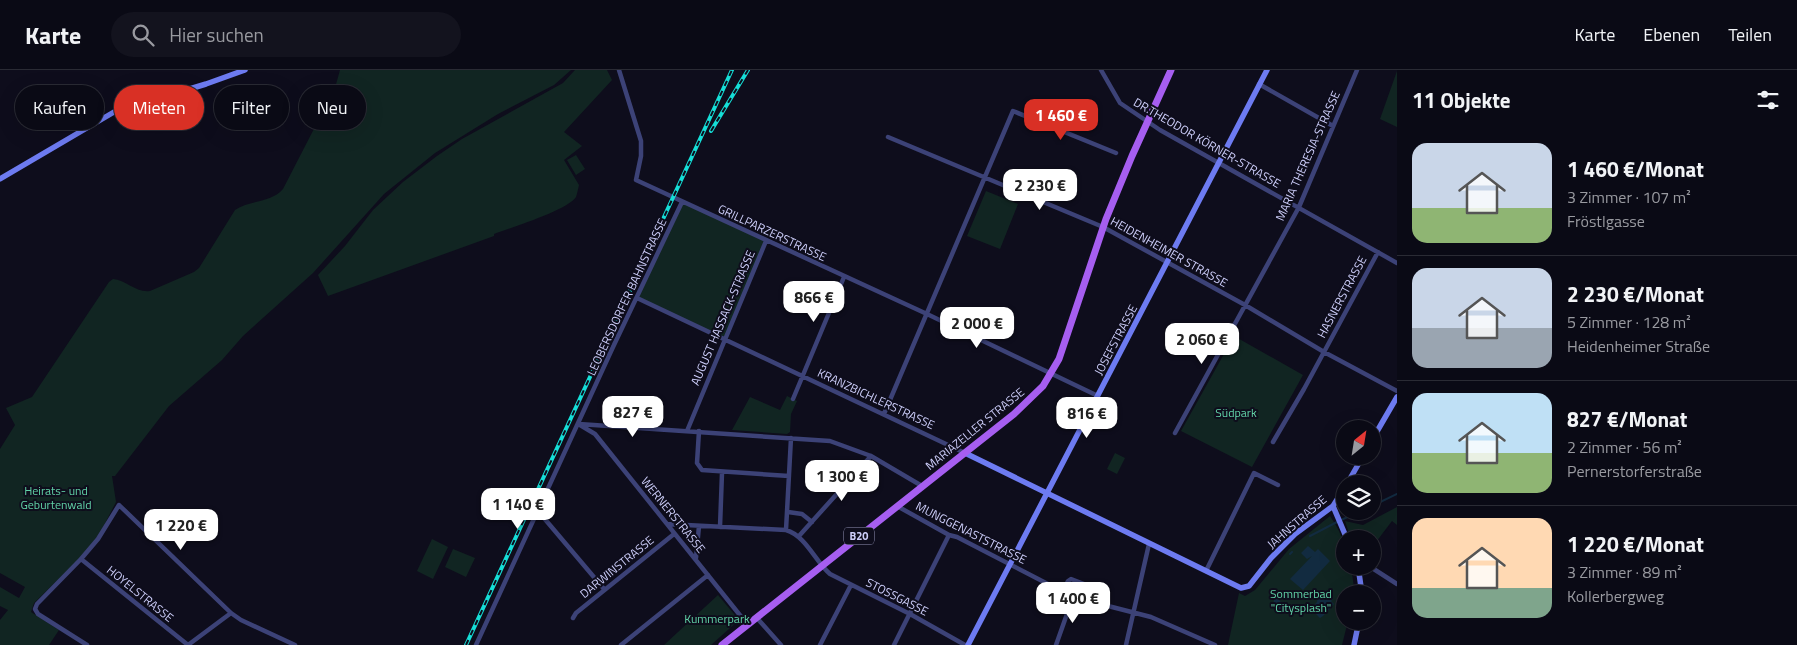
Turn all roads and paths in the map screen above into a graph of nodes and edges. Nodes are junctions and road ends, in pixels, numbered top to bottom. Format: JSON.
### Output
{"nodes":[{"id":1,"x":246,"y":70,"type":"edge"},
{"id":2,"x":619,"y":70,"type":"edge"},
{"id":3,"x":1101,"y":70,"type":"edge"},
{"id":4,"x":1171,"y":70,"type":"edge"},
{"id":5,"x":1267,"y":70,"type":"edge"},
{"id":6,"x":1357,"y":70,"type":"edge"},
{"id":7,"x":1259,"y":84,"type":"junction"},
{"id":8,"x":1147,"y":122,"type":"junction"},
{"id":9,"x":1333,"y":126,"type":"junction"},
{"id":10,"x":888,"y":137,"type":"dead end"},
{"id":11,"x":1116,"y":153,"type":"dead end"},
{"id":12,"x":1219,"y":162,"type":"junction"},
{"id":13,"x":985,"y":177,"type":"junction"},
{"id":14,"x":0,"y":179,"type":"edge"},
{"id":15,"x":682,"y":202,"type":"junction"},
{"id":16,"x":1299,"y":207,"type":"junction"},
{"id":17,"x":1103,"y":227,"type":"junction"},
{"id":18,"x":766,"y":241,"type":"junction"},
{"id":19,"x":1378,"y":252,"type":"junction"},
{"id":20,"x":1168,"y":262,"type":"junction"},
{"id":21,"x":1397,"y":263,"type":"edge"},
{"id":22,"x":844,"y":277,"type":"junction"},
{"id":23,"x":638,"y":298,"type":"junction"},
{"id":24,"x":1245,"y":305,"type":"junction"},
{"id":25,"x":927,"y":314,"type":"junction"},
{"id":26,"x":724,"y":339,"type":"junction"},
{"id":27,"x":1324,"y":352,"type":"junction"},
{"id":28,"x":1052,"y":374,"type":"junction"},
{"id":29,"x":803,"y":376,"type":"junction"},
{"id":30,"x":1397,"y":391,"type":"edge"},
{"id":31,"x":1098,"y":396,"type":"junction"},
{"id":32,"x":1397,"y":397,"type":"edge"},
{"id":33,"x":792,"y":399,"type":"dead end"},
{"id":34,"x":884,"y":414,"type":"junction"},
{"id":35,"x":579,"y":424,"type":"junction"},
{"id":36,"x":1381,"y":425,"type":"edge"},
{"id":37,"x":687,"y":431,"type":"junction"},
{"id":38,"x":699,"y":432,"type":"junction"},
{"id":39,"x":1175,"y":433,"type":"dead end"},
{"id":40,"x":791,"y":438,"type":"junction"},
{"id":41,"x":1273,"y":442,"type":"dead end"},
{"id":42,"x":965,"y":453,"type":"junction"},
{"id":43,"x":871,"y":456,"type":"junction"},
{"id":44,"x":722,"y":473,"type":"junction"},
{"id":45,"x":789,"y":476,"type":"junction"},
{"id":46,"x":1278,"y":485,"type":"dead end"},
{"id":47,"x":922,"y":486,"type":"junction"},
{"id":48,"x":1048,"y":494,"type":"junction"},
{"id":49,"x":1336,"y":501,"type":"edge"},
{"id":50,"x":897,"y":506,"type":"junction"},
{"id":51,"x":1333,"y":506,"type":"junction"},
{"id":52,"x":538,"y":511,"type":"junction"},
{"id":53,"x":788,"y":512,"type":"junction"},
{"id":54,"x":812,"y":522,"type":"junction"},
{"id":55,"x":667,"y":524,"type":"junction"},
{"id":56,"x":699,"y":526,"type":"junction"},
{"id":57,"x":720,"y":527,"type":"junction"},
{"id":58,"x":786,"y":530,"type":"junction"},
{"id":59,"x":1344,"y":530,"type":"edge"},
{"id":60,"x":674,"y":534,"type":"junction"},
{"id":61,"x":949,"y":535,"type":"junction"},
{"id":62,"x":799,"y":536,"type":"junction"},
{"id":63,"x":1149,"y":544,"type":"junction"},
{"id":64,"x":696,"y":558,"type":"junction"},
{"id":65,"x":81,"y":559,"type":"junction"},
{"id":66,"x":1010,"y":565,"type":"junction"},
{"id":67,"x":821,"y":566,"type":"junction"},
{"id":68,"x":1206,"y":571,"type":"junction"},
{"id":69,"x":1381,"y":574,"type":"edge"},
{"id":70,"x":708,"y":575,"type":"junction"},
{"id":71,"x":1397,"y":584,"type":"edge"},
{"id":72,"x":851,"y":585,"type":"junction"},
{"id":73,"x":1239,"y":588,"type":"joint"},
{"id":74,"x":604,"y":589,"type":"junction"},
{"id":75,"x":1063,"y":592,"type":"junction"},
{"id":76,"x":1073,"y":597,"type":"junction"},
{"id":77,"x":1082,"y":600,"type":"junction"},
{"id":78,"x":1133,"y":612,"type":"junction"},
{"id":79,"x":231,"y":613,"type":"junction"},
{"id":80,"x":910,"y":614,"type":"junction"},
{"id":81,"x":573,"y":618,"type":"dead end"},
{"id":82,"x":756,"y":618,"type":"junction"},
{"id":83,"x":747,"y":624,"type":"junction"},
{"id":84,"x":1357,"y":630,"type":"edge"},
{"id":85,"x":87,"y":645,"type":"edge"},
{"id":86,"x":188,"y":645,"type":"edge"},
{"id":87,"x":295,"y":645,"type":"edge"},
{"id":88,"x":476,"y":645,"type":"edge"},
{"id":89,"x":621,"y":645,"type":"edge"},
{"id":90,"x":722,"y":645,"type":"edge"},
{"id":91,"x":781,"y":645,"type":"edge"},
{"id":92,"x":820,"y":645,"type":"edge"},
{"id":93,"x":894,"y":645,"type":"edge"},
{"id":94,"x":967,"y":645,"type":"edge"},
{"id":95,"x":1056,"y":645,"type":"edge"},
{"id":96,"x":1126,"y":645,"type":"edge"},
{"id":97,"x":1215,"y":645,"type":"edge"},
{"id":98,"x":1354,"y":645,"type":"edge"}],
"edges":[{"from":1,"to":14,"type":"street"},
{"from":2,"to":15,"type":"street","name":"GRILLPARZERSTRASSE"},
{"from":3,"to":8,"type":"street","name":"DR.THEODOR KÖRNER-STRASSE"},
{"from":4,"to":8,"type":"main road","name":"MARIAZELLER STRASSE","number":"B20"},
{"from":5,"to":7,"type":"street","name":"JOSEFSTRASSE"},
{"from":6,"to":9,"type":"street","name":"MARIA THERESIA-STRASSE"},
{"from":7,"to":9,"type":"street"},
{"from":7,"to":12,"type":"street","name":"JOSEFSTRASSE"},
{"from":8,"to":12,"type":"street","name":"DR.THEODOR KÖRNER-STRASSE"},
{"from":8,"to":17,"type":"main road","name":"MARIAZELLER STRASSE","number":"B20"},
{"from":9,"to":16,"type":"street","name":"MARIA THERESIA-STRASSE"},
{"from":10,"to":13,"type":"street","name":"HEIDENHEIMER STRASSE"},
{"from":11,"to":13,"type":"street"},
{"from":12,"to":16,"type":"street","name":"DR.THEODOR KÖRNER-STRASSE"},
{"from":12,"to":20,"type":"street","name":"JOSEFSTRASSE"},
{"from":13,"to":17,"type":"street","name":"HEIDENHEIMER STRASSE"},
{"from":13,"to":25,"type":"street"},
{"from":15,"to":18,"type":"street","name":"GRILLPARZERSTRASSE"},
{"from":15,"to":23,"type":"street","name":"LEOBERSDORFER BAHNSTRASSE"},
{"from":16,"to":19,"type":"street","name":"DR.THEODOR KÖRNER-STRASSE"},
{"from":16,"to":24,"type":"street","name":"MARIA THERESIA-STRASSE"},
{"from":17,"to":20,"type":"street","name":"HEIDENHEIMER STRASSE"},
{"from":17,"to":28,"type":"main road","name":"MARIAZELLER STRASSE","number":"B20"},
{"from":18,"to":22,"type":"street","name":"GRILLPARZERSTRASSE"},
{"from":18,"to":26,"type":"street","name":"AUGUST HASSACK-STRASSE"},
{"from":19,"to":21,"type":"street","name":"DR.THEODOR KÖRNER-STRASSE"},
{"from":19,"to":27,"type":"street","name":"HASNERSTRASSE"},
{"from":20,"to":24,"type":"street","name":"HEIDENHEIMER STRASSE"},
{"from":20,"to":31,"type":"street","name":"JOSEFSTRASSE"},
{"from":22,"to":25,"type":"street","name":"GRILLPARZERSTRASSE"},
{"from":22,"to":29,"type":"street"},
{"from":23,"to":26,"type":"street","name":"KRANZBICHLERSTRASSE"},
{"from":23,"to":35,"type":"street","name":"LEOBERSDORFER BAHNSTRASSE"},
{"from":24,"to":27,"type":"street","name":"HEIDENHEIMER STRASSE"},
{"from":24,"to":39,"type":"street","name":"MARIA THERESIA-STRASSE"},
{"from":25,"to":28,"type":"street","name":"GRILLPARZERSTRASSE"},
{"from":25,"to":34,"type":"street"},
{"from":26,"to":29,"type":"street","name":"KRANZBICHLERSTRASSE"},
{"from":26,"to":37,"type":"street","name":"AUGUST HASSACK-STRASSE"},
{"from":27,"to":30,"type":"street","name":"HEIDENHEIMER STRASSE"},
{"from":27,"to":41,"type":"street"},
{"from":28,"to":31,"type":"street","name":"GRILLPARZERSTRASSE"},
{"from":28,"to":42,"type":"main road","name":"MARIAZELLER STRASSE","number":"B20"},
{"from":29,"to":33,"type":"street"},
{"from":29,"to":34,"type":"street","name":"KRANZBICHLERSTRASSE"},
{"from":31,"to":48,"type":"street","name":"JOSEFSTRASSE"},
{"from":32,"to":36,"type":"street"},
{"from":34,"to":42,"type":"street","name":"KRANZBICHLERSTRASSE"},
{"from":35,"to":37,"type":"street"},
{"from":35,"to":52,"type":"street","name":"LEOBERSDORFER BAHNSTRASSE"},
{"from":35,"to":55,"type":"street","name":"WERNERSTRASSE"},
{"from":37,"to":38,"type":"street"},
{"from":38,"to":40,"type":"street"},
{"from":38,"to":44,"type":"street"},
{"from":40,"to":43,"type":"street"},
{"from":40,"to":45,"type":"street"},
{"from":42,"to":47,"type":"main road","name":"MARIAZELLER STRASSE","number":"B20"},
{"from":42,"to":48,"type":"street","name":"KRANZBICHLERSTRASSE"},
{"from":43,"to":47,"type":"street"},
{"from":43,"to":54,"type":"street"},
{"from":44,"to":45,"type":"street"},
{"from":44,"to":57,"type":"street"},
{"from":45,"to":53,"type":"street"},
{"from":46,"to":68,"type":"street"},
{"from":47,"to":50,"type":"main road","name":"MARIAZELLER STRASSE","number":"B20"},
{"from":48,"to":63,"type":"street","name":"KRANZBICHLERSTRASSE"},
{"from":48,"to":66,"type":"street","name":"JOSEFSTRASSE"},
{"from":49,"to":51,"type":"street","name":"JAHNSTRASSE"},
{"from":50,"to":61,"type":"street","name":"MUNGGENASTSTRASSE"},
{"from":50,"to":67,"type":"main road","name":"MARIAZELLER STRASSE","number":"B20"},
{"from":51,"to":59,"type":"street"},
{"from":51,"to":73,"type":"street","name":"JAHNSTRASSE"},
{"from":52,"to":74,"type":"street"},
{"from":52,"to":88,"type":"street","name":"LEOBERSDORFER BAHNSTRASSE"},
{"from":53,"to":54,"type":"street"},
{"from":53,"to":58,"type":"street"},
{"from":54,"to":62,"type":"street"},
{"from":55,"to":56,"type":"street"},
{"from":55,"to":60,"type":"street","name":"WERNERSTRASSE"},
{"from":56,"to":57,"type":"street"},
{"from":56,"to":64,"type":"street"},
{"from":57,"to":58,"type":"street"},
{"from":58,"to":62,"type":"street"},
{"from":60,"to":64,"type":"street","name":"WERNERSTRASSE"},
{"from":60,"to":74,"type":"street","name":"DARWINSTRASSE"},
{"from":61,"to":66,"type":"street","name":"MUNGGENASTSTRASSE"},
{"from":61,"to":80,"type":"street"},
{"from":62,"to":67,"type":"street","name":"STOSSGASSE"},
{"from":63,"to":68,"type":"street","name":"KRANZBICHLERSTRASSE"},
{"from":63,"to":78,"type":"street"},
{"from":64,"to":70,"type":"street","name":"WERNERSTRASSE"},
{"from":65,"to":79,"type":"street"},
{"from":65,"to":85,"type":"street"},
{"from":65,"to":86,"type":"street","name":"HOYELSTRASSE"},
{"from":66,"to":75,"type":"street","name":"MUNGGENASTSTRASSE"},
{"from":66,"to":94,"type":"street","name":"JOSEFSTRASSE"},
{"from":67,"to":72,"type":"street","name":"STOSSGASSE"},
{"from":67,"to":82,"type":"main road","name":"MARIAZELLER STRASSE","number":"B20"},
{"from":68,"to":73,"type":"street","name":"KRANZBICHLERSTRASSE"},
{"from":69,"to":71,"type":"street"},
{"from":70,"to":83,"type":"street","name":"WERNERSTRASSE"},
{"from":70,"to":89,"type":"street"},
{"from":72,"to":80,"type":"street","name":"STOSSGASSE"},
{"from":72,"to":92,"type":"street"},
{"from":74,"to":81,"type":"street","name":"DARWINSTRASSE"},
{"from":75,"to":76,"type":"street","name":"MUNGGENASTSTRASSE"},
{"from":75,"to":77,"type":"street"},
{"from":76,"to":77,"type":"street","name":"MUNGGENASTSTRASSE"},
{"from":76,"to":95,"type":"street"},
{"from":77,"to":78,"type":"street","name":"MUNGGENASTSTRASSE"},
{"from":78,"to":96,"type":"street"},
{"from":78,"to":97,"type":"street","name":"MUNGGENASTSTRASSE"},
{"from":79,"to":86,"type":"street"},
{"from":79,"to":87,"type":"street"},
{"from":80,"to":93,"type":"street"},
{"from":80,"to":94,"type":"street","name":"STOSSGASSE"},
{"from":82,"to":83,"type":"main road","name":"MARIAZELLER STRASSE","number":"B20"},
{"from":82,"to":91,"type":"street"},
{"from":83,"to":90,"type":"main road","name":"MARIAZELLER STRASSE","number":"B20"},
{"from":84,"to":98,"type":"street"}]}
